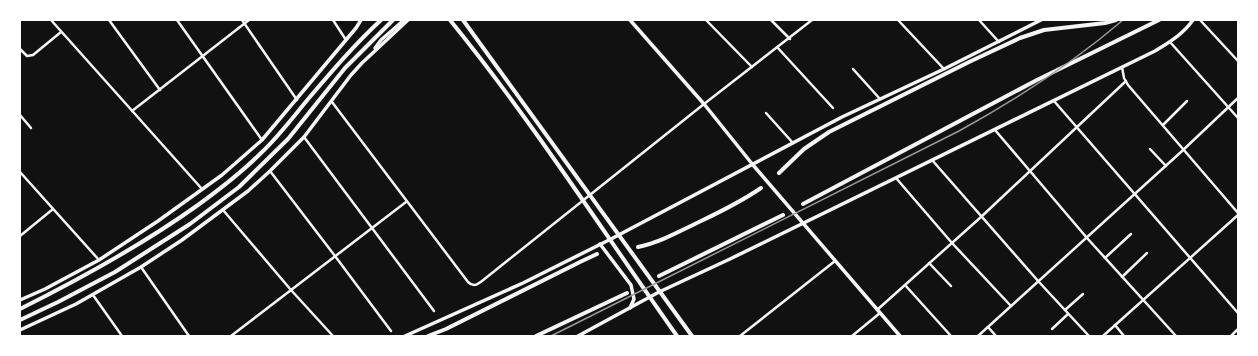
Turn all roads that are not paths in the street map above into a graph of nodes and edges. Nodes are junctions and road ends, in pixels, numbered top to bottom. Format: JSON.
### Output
{"nodes":[{"id":1,"x":56,"y":20,"type":"edge"},
{"id":2,"x":109,"y":20,"type":"edge"},
{"id":3,"x":176,"y":20,"type":"edge"},
{"id":4,"x":242,"y":20,"type":"edge"},
{"id":5,"x":249,"y":20,"type":"edge"},
{"id":6,"x":333,"y":20,"type":"edge"},
{"id":7,"x":362,"y":20,"type":"edge"},
{"id":8,"x":365,"y":20,"type":"edge"},
{"id":9,"x":381,"y":20,"type":"edge"},
{"id":10,"x":393,"y":20,"type":"edge"},
{"id":11,"x":404,"y":20,"type":"edge"},
{"id":12,"x":408,"y":20,"type":"edge"},
{"id":13,"x":450,"y":20,"type":"edge"},
{"id":14,"x":463,"y":20,"type":"edge"},
{"id":15,"x":630,"y":20,"type":"edge"},
{"id":16,"x":706,"y":20,"type":"edge"},
{"id":17,"x":771,"y":20,"type":"edge"},
{"id":18,"x":812,"y":20,"type":"edge"},
{"id":19,"x":898,"y":20,"type":"edge"},
{"id":20,"x":979,"y":20,"type":"edge"},
{"id":21,"x":1041,"y":20,"type":"edge"},
{"id":22,"x":1116,"y":20,"type":"edge"},
{"id":23,"x":1159,"y":20,"type":"edge"},
{"id":24,"x":1194,"y":20,"type":"edge"},
{"id":25,"x":1200,"y":20,"type":"edge"},
{"id":26,"x":52,"y":21,"type":"edge"},
{"id":27,"x":244,"y":24,"type":"junction"},
{"id":28,"x":356,"y":28,"type":"junction"},
{"id":29,"x":61,"y":32,"type":"junction"},
{"id":30,"x":790,"y":39,"type":"junction"},
{"id":31,"x":346,"y":40,"type":"junction"},
{"id":32,"x":999,"y":42,"type":"junction"},
{"id":33,"x":1170,"y":42,"type":"junction"},
{"id":34,"x":777,"y":47,"type":"junction"},
{"id":35,"x":20,"y":49,"type":"edge"},
{"id":36,"x":372,"y":52,"type":"junction"},
{"id":37,"x":203,"y":56,"type":"junction"},
{"id":38,"x":1238,"y":61,"type":"edge"},
{"id":39,"x":752,"y":67,"type":"junction"},
{"id":40,"x":1122,"y":67,"type":"junction"},
{"id":41,"x":853,"y":69,"type":"dead end"},
{"id":42,"x":944,"y":69,"type":"junction"},
{"id":43,"x":1126,"y":81,"type":"junction"},
{"id":44,"x":160,"y":90,"type":"junction"},
{"id":45,"x":1238,"y":98,"type":"edge"},
{"id":46,"x":880,"y":99,"type":"junction"},
{"id":47,"x":297,"y":100,"type":"junction"},
{"id":48,"x":1054,"y":101,"type":"junction"},
{"id":49,"x":1187,"y":101,"type":"dead end"},
{"id":50,"x":332,"y":102,"type":"junction"},
{"id":51,"x":704,"y":104,"type":"junction"},
{"id":52,"x":1228,"y":107,"type":"junction"},
{"id":53,"x":833,"y":108,"type":"dead end"},
{"id":54,"x":132,"y":111,"type":"junction"},
{"id":55,"x":766,"y":113,"type":"dead end"},
{"id":56,"x":20,"y":116,"type":"edge"},
{"id":57,"x":1238,"y":118,"type":"edge"},
{"id":58,"x":1162,"y":125,"type":"junction"},
{"id":59,"x":1076,"y":127,"type":"junction"},
{"id":60,"x":31,"y":128,"type":"dead end"},
{"id":61,"x":540,"y":128,"type":"junction"},
{"id":62,"x":995,"y":130,"type":"junction"},
{"id":63,"x":535,"y":132,"type":"junction"},
{"id":64,"x":304,"y":137,"type":"junction"},
{"id":65,"x":262,"y":140,"type":"junction"},
{"id":66,"x":793,"y":143,"type":"junction"},
{"id":67,"x":1150,"y":149,"type":"dead end"},
{"id":68,"x":1184,"y":150,"type":"junction"},
{"id":69,"x":932,"y":160,"type":"junction"},
{"id":70,"x":753,"y":165,"type":"junction"},
{"id":71,"x":1166,"y":166,"type":"junction"},
{"id":72,"x":1030,"y":170,"type":"junction"},
{"id":73,"x":270,"y":171,"type":"junction"},
{"id":74,"x":20,"y":172,"type":"edge"},
{"id":75,"x":780,"y":173,"type":"dead end"},
{"id":76,"x":896,"y":178,"type":"junction"},
{"id":77,"x":761,"y":188,"type":"dead end"},
{"id":78,"x":203,"y":190,"type":"junction"},
{"id":79,"x":1135,"y":194,"type":"junction"},
{"id":80,"x":590,"y":196,"type":"junction"},
{"id":81,"x":584,"y":200,"type":"junction"},
{"id":82,"x":406,"y":202,"type":"junction"},
{"id":83,"x":803,"y":204,"type":"dead end"},
{"id":84,"x":52,"y":208,"type":"junction"},
{"id":85,"x":223,"y":210,"type":"junction"},
{"id":86,"x":1238,"y":214,"type":"edge"},
{"id":87,"x":783,"y":215,"type":"dead end"},
{"id":88,"x":981,"y":217,"type":"junction"},
{"id":89,"x":804,"y":223,"type":"junction"},
{"id":90,"x":372,"y":228,"type":"junction"},
{"id":91,"x":1131,"y":234,"type":"dead end"},
{"id":92,"x":20,"y":235,"type":"edge"},
{"id":93,"x":618,"y":235,"type":"junction"},
{"id":94,"x":1087,"y":238,"type":"junction"},
{"id":95,"x":611,"y":239,"type":"junction"},
{"id":96,"x":952,"y":243,"type":"junction"},
{"id":97,"x":600,"y":244,"type":"junction"},
{"id":98,"x":638,"y":247,"type":"dead end"},
{"id":99,"x":1147,"y":253,"type":"dead end"},
{"id":100,"x":597,"y":254,"type":"dead end"},
{"id":101,"x":335,"y":256,"type":"junction"},
{"id":102,"x":1105,"y":258,"type":"junction"},
{"id":103,"x":1190,"y":258,"type":"junction"},
{"id":104,"x":99,"y":260,"type":"junction"},
{"id":105,"x":836,"y":261,"type":"junction"},
{"id":106,"x":929,"y":263,"type":"junction"},
{"id":107,"x":141,"y":267,"type":"junction"},
{"id":108,"x":659,"y":276,"type":"dead end"},
{"id":109,"x":1122,"y":277,"type":"junction"},
{"id":110,"x":1039,"y":282,"type":"junction"},
{"id":111,"x":905,"y":285,"type":"junction"},
{"id":112,"x":951,"y":286,"type":"dead end"},
{"id":113,"x":291,"y":290,"type":"junction"},
{"id":114,"x":659,"y":292,"type":"junction"},
{"id":115,"x":627,"y":293,"type":"dead end"},
{"id":116,"x":93,"y":294,"type":"junction"},
{"id":117,"x":1083,"y":294,"type":"dead end"},
{"id":118,"x":650,"y":297,"type":"junction"},
{"id":119,"x":1144,"y":299,"type":"junction"},
{"id":120,"x":20,"y":300,"type":"edge"},
{"id":121,"x":1011,"y":306,"type":"junction"},
{"id":122,"x":20,"y":309,"type":"edge"},
{"id":123,"x":630,"y":309,"type":"junction"},
{"id":124,"x":1065,"y":310,"type":"junction"},
{"id":125,"x":434,"y":311,"type":"dead end"},
{"id":126,"x":878,"y":312,"type":"junction"},
{"id":127,"x":1238,"y":313,"type":"edge"},
{"id":128,"x":1068,"y":314,"type":"junction"},
{"id":129,"x":20,"y":320,"type":"edge"},
{"id":130,"x":1115,"y":325,"type":"junction"},
{"id":131,"x":988,"y":327,"type":"junction"},
{"id":132,"x":1238,"y":329,"type":"edge"},
{"id":133,"x":20,"y":330,"type":"edge"},
{"id":134,"x":1052,"y":330,"type":"dead end"},
{"id":135,"x":390,"y":331,"type":"dead end"},
{"id":136,"x":122,"y":336,"type":"edge"},
{"id":137,"x":189,"y":336,"type":"edge"},
{"id":138,"x":231,"y":336,"type":"edge"},
{"id":139,"x":333,"y":336,"type":"edge"},
{"id":140,"x":406,"y":336,"type":"edge"},
{"id":141,"x":428,"y":336,"type":"edge"},
{"id":142,"x":536,"y":336,"type":"edge"},
{"id":143,"x":578,"y":336,"type":"edge"},
{"id":144,"x":677,"y":336,"type":"edge"},
{"id":145,"x":692,"y":336,"type":"edge"},
{"id":146,"x":740,"y":336,"type":"edge"},
{"id":147,"x":852,"y":336,"type":"edge"},
{"id":148,"x":900,"y":336,"type":"edge"},
{"id":149,"x":951,"y":336,"type":"edge"},
{"id":150,"x":978,"y":336,"type":"edge"},
{"id":151,"x":996,"y":336,"type":"edge"},
{"id":152,"x":1089,"y":336,"type":"edge"},
{"id":153,"x":1103,"y":336,"type":"edge"},
{"id":154,"x":1124,"y":336,"type":"edge"},
{"id":155,"x":1176,"y":336,"type":"edge"},
{"id":156,"x":1231,"y":336,"type":"edge"}],
"edges":[{"from":1,"to":26,"type":"street"},
{"from":2,"to":44,"type":"street"},
{"from":3,"to":37,"type":"street"},
{"from":4,"to":27,"type":"street"},
{"from":5,"to":27,"type":"street"},
{"from":6,"to":31,"type":"street"},
{"from":7,"to":28,"type":"main road"},
{"from":8,"to":28,"type":"main road"},
{"from":9,"to":122,"type":"main road"},
{"from":10,"to":129,"type":"main road"},
{"from":11,"to":36,"type":"main road"},
{"from":12,"to":36,"type":"main road"},
{"from":13,"to":63,"type":"main road"},
{"from":14,"to":61,"type":"main road"},
{"from":15,"to":51,"type":"main road"},
{"from":16,"to":39,"type":"street"},
{"from":17,"to":30,"type":"street"},
{"from":18,"to":30,"type":"street"},
{"from":19,"to":42,"type":"street"},
{"from":20,"to":32,"type":"street"},
{"from":21,"to":32,"type":"main road"},
{"from":22,"to":75,"type":"main road"},
{"from":23,"to":83,"type":"main road"},
{"from":24,"to":33,"type":"main road"},
{"from":25,"to":38,"type":"street"},
{"from":26,"to":29,"type":"street"},
{"from":27,"to":37,"type":"street"},
{"from":27,"to":47,"type":"street"},
{"from":28,"to":31,"type":"main road"},
{"from":29,"to":35,"type":"street"},
{"from":29,"to":54,"type":"street"},
{"from":30,"to":34,"type":"street"},
{"from":31,"to":47,"type":"main road"},
{"from":32,"to":42,"type":"main road"},
{"from":33,"to":40,"type":"main road"},
{"from":33,"to":52,"type":"street"},
{"from":34,"to":39,"type":"street"},
{"from":34,"to":53,"type":"street"},
{"from":36,"to":50,"type":"main road"},
{"from":37,"to":44,"type":"street"},
{"from":37,"to":65,"type":"street"},
{"from":39,"to":51,"type":"street"},
{"from":40,"to":43,"type":"street"},
{"from":40,"to":48,"type":"main road"},
{"from":41,"to":46,"type":"street"},
{"from":42,"to":46,"type":"main road"},
{"from":43,"to":58,"type":"street"},
{"from":43,"to":59,"type":"street"},
{"from":44,"to":54,"type":"street"},
{"from":45,"to":52,"type":"street"},
{"from":46,"to":66,"type":"main road"},
{"from":47,"to":65,"type":"main road"},
{"from":48,"to":59,"type":"street"},
{"from":48,"to":62,"type":"main road"},
{"from":49,"to":58,"type":"street"},
{"from":50,"to":64,"type":"main road"},
{"from":50,"to":82,"type":"street"},
{"from":51,"to":70,"type":"main road"},
{"from":51,"to":80,"type":"street"},
{"from":52,"to":57,"type":"street"},
{"from":52,"to":68,"type":"street"},
{"from":54,"to":78,"type":"street"},
{"from":55,"to":66,"type":"street"},
{"from":56,"to":60,"type":"street"},
{"from":58,"to":68,"type":"street"},
{"from":59,"to":72,"type":"street"},
{"from":59,"to":79,"type":"street"},
{"from":61,"to":63,"type":"main road"},
{"from":61,"to":80,"type":"main road"},
{"from":62,"to":69,"type":"main road"},
{"from":62,"to":72,"type":"street"},
{"from":63,"to":81,"type":"main road"},
{"from":64,"to":73,"type":"main road"},
{"from":64,"to":90,"type":"street"},
{"from":65,"to":78,"type":"main road"},
{"from":66,"to":70,"type":"main road"},
{"from":67,"to":71,"type":"street"},
{"from":68,"to":71,"type":"street"},
{"from":68,"to":86,"type":"street"},
{"from":69,"to":76,"type":"main road"},
{"from":69,"to":88,"type":"street"},
{"from":70,"to":89,"type":"main road"},
{"from":70,"to":93,"type":"main road"},
{"from":71,"to":79,"type":"street"},
{"from":72,"to":88,"type":"street"},
{"from":72,"to":94,"type":"street"},
{"from":73,"to":85,"type":"main road"},
{"from":73,"to":101,"type":"street"},
{"from":74,"to":84,"type":"street"},
{"from":76,"to":89,"type":"main road"},
{"from":76,"to":96,"type":"street"},
{"from":77,"to":98,"type":"main road"},
{"from":78,"to":104,"type":"main road"},
{"from":79,"to":94,"type":"street"},
{"from":79,"to":103,"type":"street"},
{"from":80,"to":81,"type":"street"},
{"from":80,"to":93,"type":"main road"},
{"from":81,"to":82,"type":"street"},
{"from":81,"to":95,"type":"main road"},
{"from":82,"to":90,"type":"street"},
{"from":84,"to":92,"type":"street"},
{"from":84,"to":104,"type":"street"},
{"from":85,"to":107,"type":"main road"},
{"from":85,"to":113,"type":"street"},
{"from":86,"to":103,"type":"street"},
{"from":87,"to":108,"type":"main road"},
{"from":88,"to":96,"type":"street"},
{"from":88,"to":110,"type":"street"},
{"from":89,"to":105,"type":"main road"},
{"from":89,"to":114,"type":"main road"},
{"from":90,"to":101,"type":"street"},
{"from":90,"to":125,"type":"street"},
{"from":91,"to":102,"type":"street"},
{"from":93,"to":95,"type":"main road"},
{"from":93,"to":114,"type":"main road"},
{"from":94,"to":102,"type":"street"},
{"from":94,"to":110,"type":"street"},
{"from":95,"to":97,"type":"main road"},
{"from":95,"to":118,"type":"main road"},
{"from":96,"to":106,"type":"street"},
{"from":96,"to":121,"type":"street"},
{"from":97,"to":123,"type":"main road"},
{"from":97,"to":140,"type":"main road"},
{"from":99,"to":109,"type":"street"},
{"from":100,"to":141,"type":"main road"},
{"from":101,"to":113,"type":"street"},
{"from":101,"to":135,"type":"street"},
{"from":102,"to":109,"type":"street"},
{"from":103,"to":119,"type":"street"},
{"from":103,"to":127,"type":"street"},
{"from":104,"to":120,"type":"main road"},
{"from":105,"to":126,"type":"main road"},
{"from":105,"to":146,"type":"street"},
{"from":106,"to":111,"type":"street"},
{"from":106,"to":112,"type":"street"},
{"from":107,"to":116,"type":"main road"},
{"from":107,"to":137,"type":"street"},
{"from":109,"to":119,"type":"street"},
{"from":110,"to":121,"type":"street"},
{"from":110,"to":124,"type":"street"},
{"from":111,"to":126,"type":"street"},
{"from":111,"to":149,"type":"street"},
{"from":113,"to":138,"type":"street"},
{"from":113,"to":139,"type":"street"},
{"from":114,"to":118,"type":"main road"},
{"from":114,"to":145,"type":"main road"},
{"from":115,"to":142,"type":"main road"},
{"from":116,"to":133,"type":"main road"},
{"from":116,"to":136,"type":"street"},
{"from":117,"to":124,"type":"street"},
{"from":118,"to":123,"type":"main road"},
{"from":118,"to":144,"type":"main road"},
{"from":119,"to":130,"type":"street"},
{"from":119,"to":155,"type":"street"},
{"from":121,"to":131,"type":"street"},
{"from":123,"to":143,"type":"main road"},
{"from":124,"to":128,"type":"street"},
{"from":126,"to":147,"type":"street"},
{"from":126,"to":148,"type":"main road"},
{"from":128,"to":134,"type":"street"},
{"from":128,"to":152,"type":"street"},
{"from":130,"to":153,"type":"street"},
{"from":130,"to":154,"type":"street"},
{"from":131,"to":150,"type":"street"},
{"from":131,"to":151,"type":"street"},
{"from":132,"to":156,"type":"street"}]}
